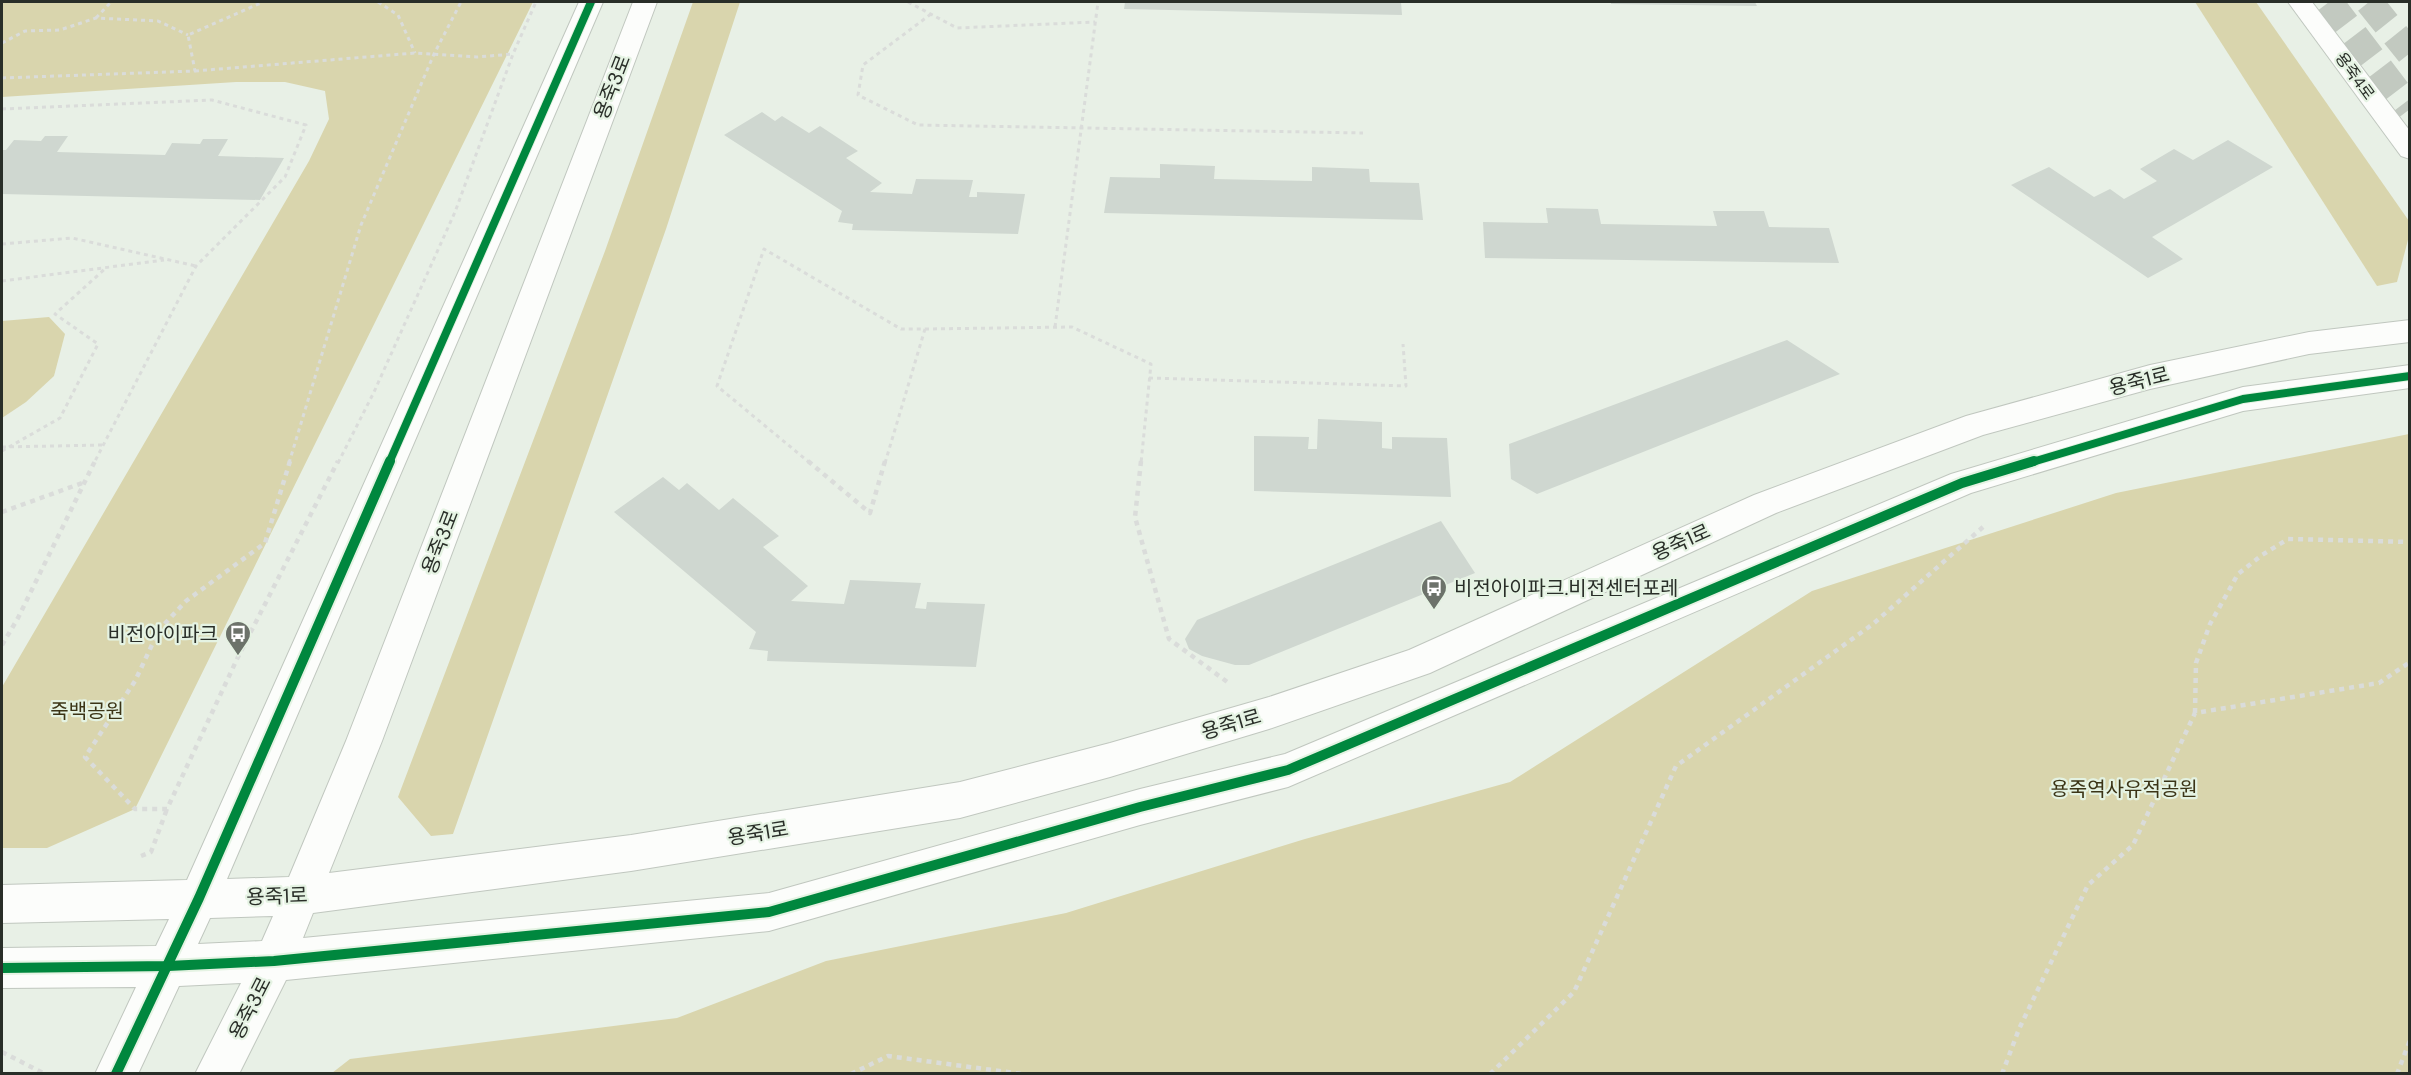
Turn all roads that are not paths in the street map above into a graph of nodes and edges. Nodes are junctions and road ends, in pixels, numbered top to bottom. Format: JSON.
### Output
{"nodes":[{"id":1,"x":591,"y":2,"type":"edge"},
{"id":2,"x":645,"y":2,"type":"edge"},
{"id":3,"x":2300,"y":2,"type":"edge"},
{"id":4,"x":2409,"y":150,"type":"edge"},
{"id":5,"x":2409,"y":331,"type":"edge"},
{"id":6,"x":2409,"y":376,"type":"edge"},
{"id":7,"x":199,"y":897,"type":"junction"},
{"id":8,"x":298,"y":897,"type":"junction"},
{"id":9,"x":2,"y":904,"type":"edge"},
{"id":10,"x":274,"y":961,"type":"junction"},
{"id":11,"x":168,"y":966,"type":"junction"},
{"id":12,"x":2,"y":968,"type":"edge"},
{"id":13,"x":116,"y":1074,"type":"edge"},
{"id":14,"x":216,"y":1074,"type":"edge"}],
"edges":[{"from":1,"to":7,"type":"street"},
{"from":2,"to":8,"type":"street","name":"용죽3로"},
{"from":3,"to":4,"type":"street","name":"용죽4로"},
{"from":5,"to":8,"type":"street","name":"용죽1로"},
{"from":6,"to":10,"type":"street"},
{"from":7,"to":8,"type":"street","name":"용죽1로"},
{"from":7,"to":9,"type":"street","name":"용죽1로"},
{"from":7,"to":11,"type":"street"},
{"from":8,"to":10,"type":"street","name":"용죽3로"},
{"from":10,"to":11,"type":"street"},
{"from":10,"to":14,"type":"street","name":"용죽3로"},
{"from":11,"to":12,"type":"street"},
{"from":11,"to":13,"type":"street"}]}
